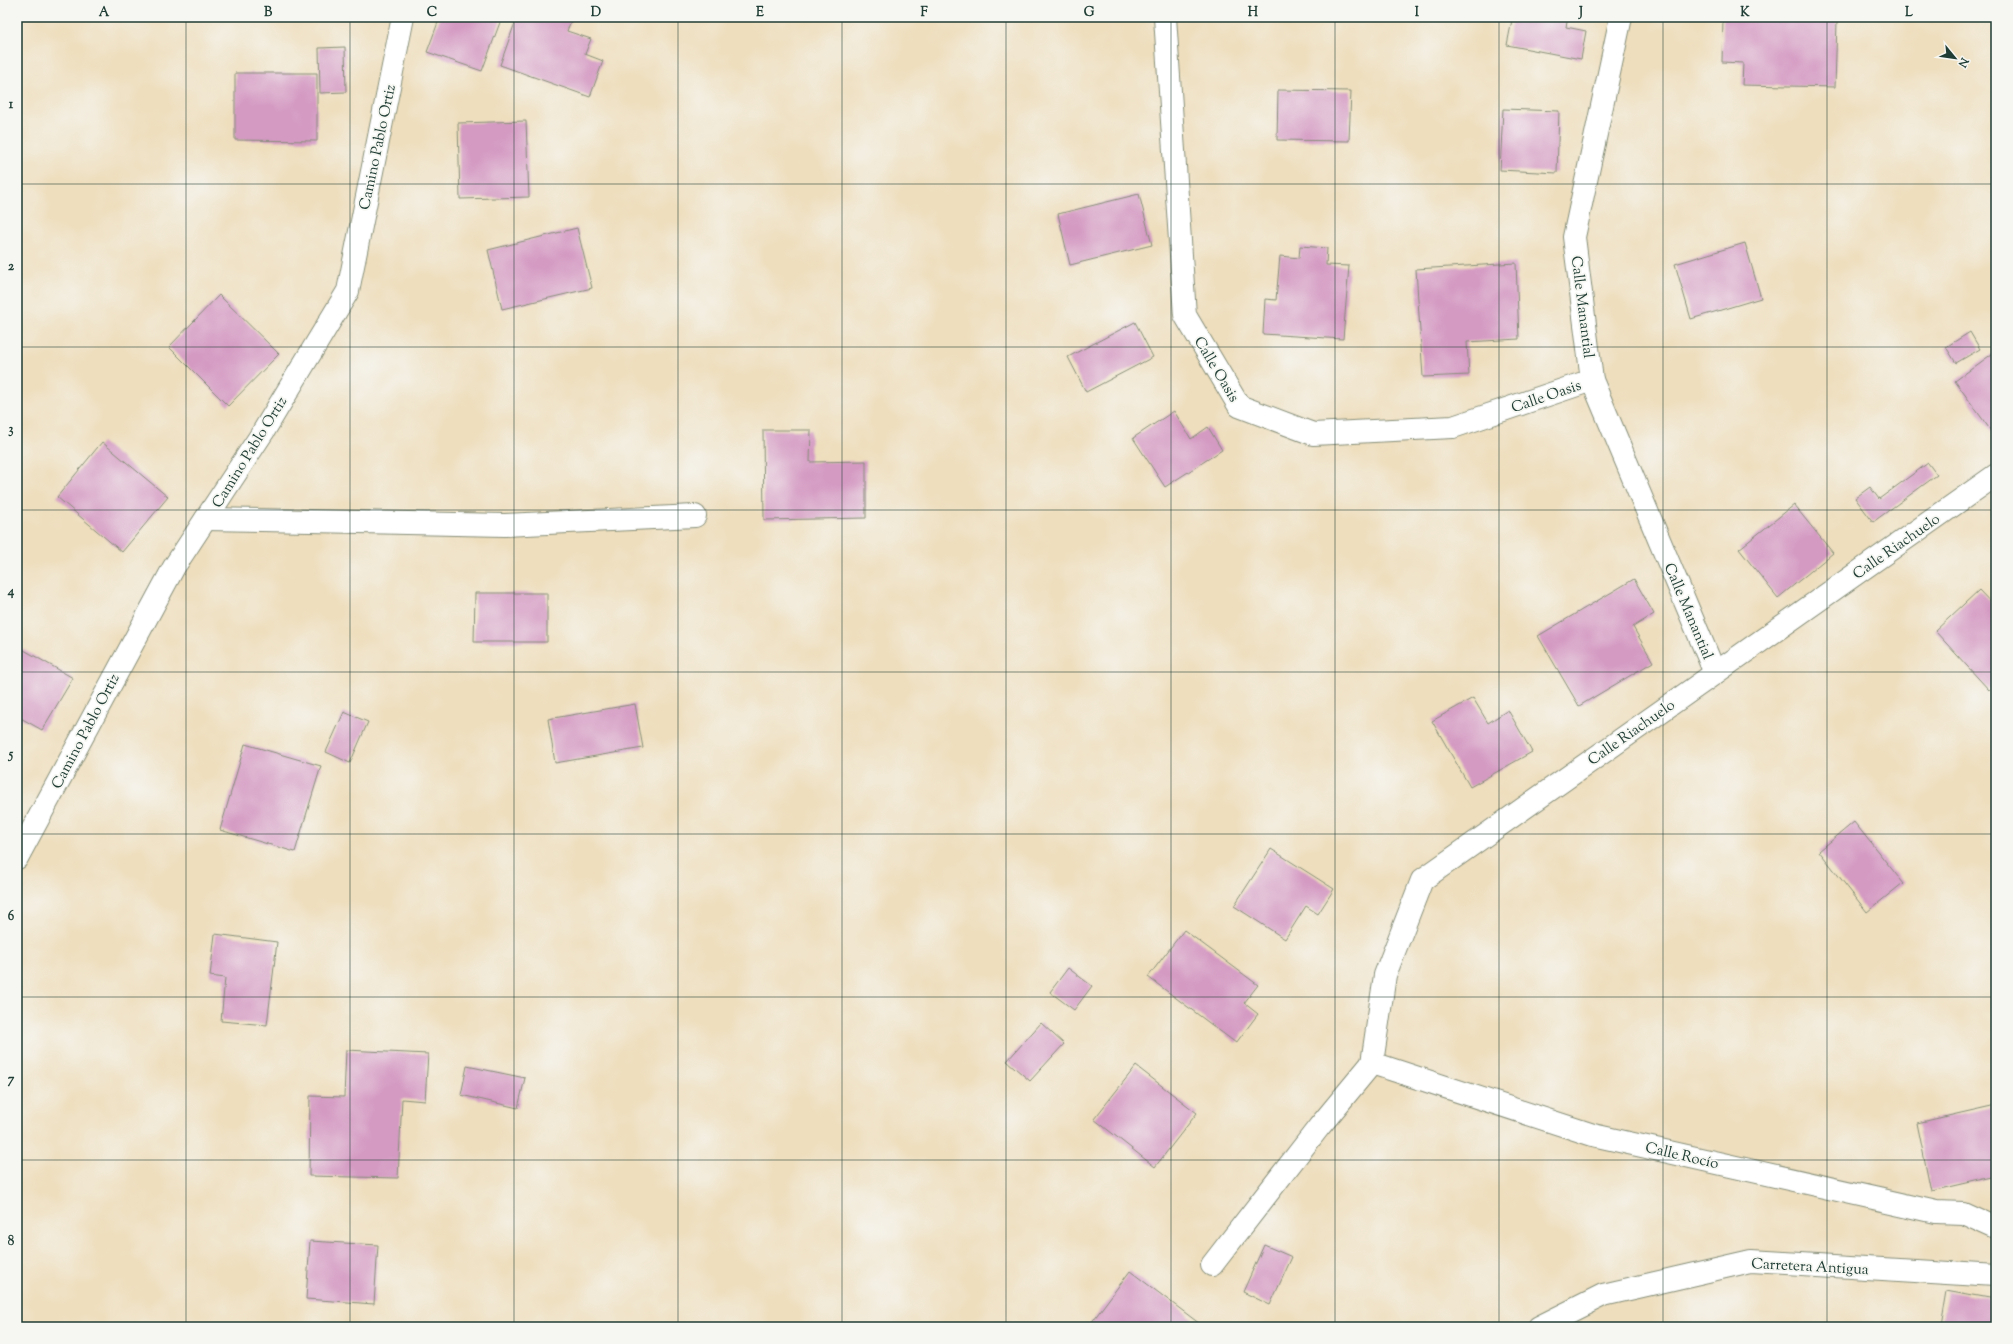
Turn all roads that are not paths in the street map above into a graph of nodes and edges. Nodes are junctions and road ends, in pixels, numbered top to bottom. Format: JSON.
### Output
{"nodes":[{"id":1,"x":403,"y":17,"type":"edge"},
{"id":2,"x":1165,"y":17,"type":"edge"},
{"id":3,"x":1621,"y":17,"type":"edge"},
{"id":4,"x":1592,"y":380,"type":"junction"},
{"id":5,"x":1996,"y":476,"type":"edge"},
{"id":6,"x":695,"y":516,"type":"dead end"},
{"id":7,"x":206,"y":519,"type":"junction"},
{"id":8,"x":1715,"y":673,"type":"junction"},
{"id":9,"x":17,"y":858,"type":"edge"},
{"id":10,"x":1372,"y":1063,"type":"junction"},
{"id":11,"x":1996,"y":1228,"type":"edge"},
{"id":12,"x":1212,"y":1265,"type":"dead end"},
{"id":13,"x":1996,"y":1276,"type":"edge"},
{"id":14,"x":1539,"y":1327,"type":"edge"}],
"edges":[{"from":1,"to":7,"type":"street","name":"Camino Pablo Ortiz"},
{"from":2,"to":4,"type":"street","name":"Calle Oasis"},
{"from":3,"to":4,"type":"street","name":"Calle Manantial"},
{"from":4,"to":8,"type":"street","name":"Calle Manantial"},
{"from":5,"to":8,"type":"street","name":"Calle Riachuelo"},
{"from":6,"to":7,"type":"street"},
{"from":7,"to":9,"type":"street","name":"Camino Pablo Ortiz"},
{"from":8,"to":10,"type":"street","name":"Calle Riachuelo"},
{"from":10,"to":11,"type":"street","name":"Calle Rocío"},
{"from":10,"to":12,"type":"street"},
{"from":13,"to":14,"type":"street","name":"Carretera Antigua"}]}
